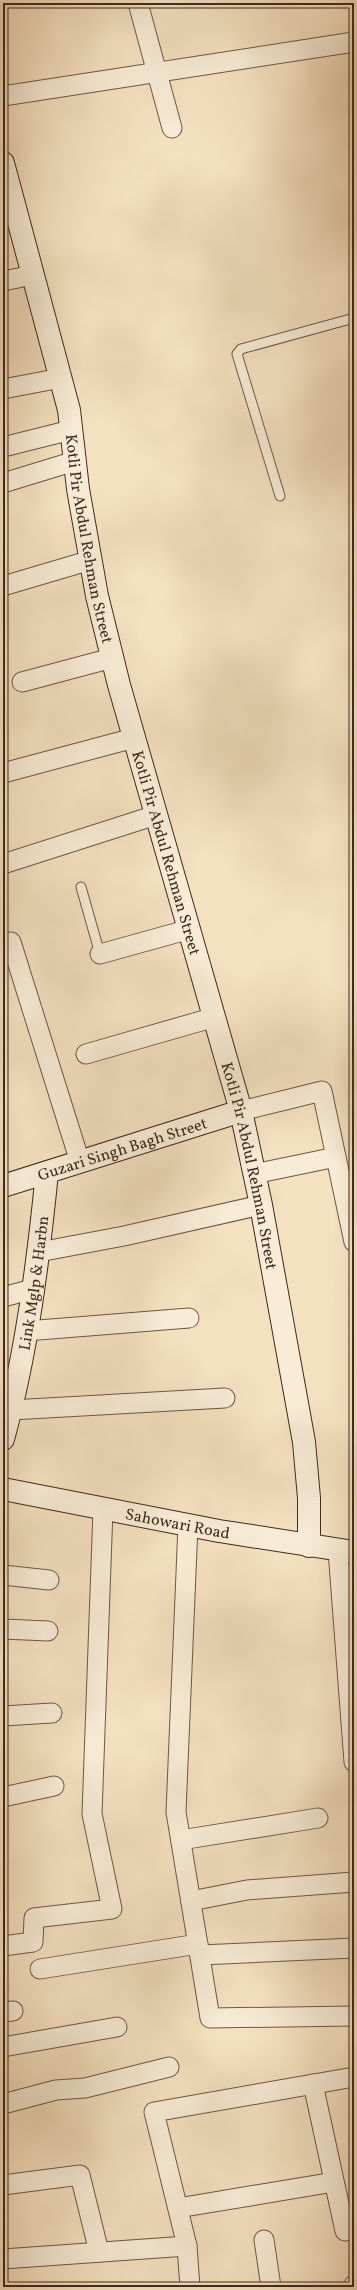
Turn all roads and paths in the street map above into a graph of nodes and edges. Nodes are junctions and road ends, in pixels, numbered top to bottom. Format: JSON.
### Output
{"nodes":[{"id":1,"x":138,"y":3,"type":"edge"},
{"id":2,"x":354,"y":42,"type":"edge"},
{"id":3,"x":156,"y":73,"type":"junction"},
{"id":4,"x":3,"y":96,"type":"edge"},
{"id":5,"x":172,"y":128,"type":"dead end"},
{"id":6,"x":3,"y":163,"type":"edge"},
{"id":7,"x":6,"y":191,"type":"edge"},
{"id":8,"x":33,"y":275,"type":"junction"},
{"id":9,"x":3,"y":281,"type":"edge"},
{"id":10,"x":354,"y":318,"type":"edge"},
{"id":11,"x":61,"y":378,"type":"junction"},
{"id":12,"x":3,"y":389,"type":"edge"},
{"id":13,"x":71,"y":430,"type":"junction"},
{"id":14,"x":3,"y":447,"type":"edge"},
{"id":15,"x":75,"y":461,"type":"junction"},
{"id":16,"x":3,"y":483,"type":"edge"},
{"id":17,"x":280,"y":496,"type":"dead end"},
{"id":18,"x":91,"y":560,"type":"junction"},
{"id":19,"x":3,"y":586,"type":"edge"},
{"id":20,"x":112,"y":658,"type":"junction"},
{"id":21,"x":22,"y":682,"type":"dead end"},
{"id":22,"x":134,"y":738,"type":"junction"},
{"id":23,"x":3,"y":773,"type":"edge"},
{"id":24,"x":156,"y":815,"type":"junction"},
{"id":25,"x":3,"y":864,"type":"edge"},
{"id":26,"x":81,"y":886,"type":"dead end"},
{"id":27,"x":190,"y":929,"type":"junction"},
{"id":28,"x":3,"y":944,"type":"edge"},
{"id":29,"x":100,"y":954,"type":"joint"},
{"id":30,"x":215,"y":1017,"type":"junction"},
{"id":31,"x":86,"y":1054,"type":"dead end"},
{"id":32,"x":241,"y":1111,"type":"junction"},
{"id":33,"x":336,"y":1157,"type":"junction"},
{"id":34,"x":80,"y":1162,"type":"junction"},
{"id":35,"x":46,"y":1173,"type":"junction"},
{"id":36,"x":254,"y":1174,"type":"junction"},
{"id":37,"x":3,"y":1186,"type":"edge"},
{"id":38,"x":261,"y":1205,"type":"junction"},
{"id":39,"x":354,"y":1242,"type":"edge"},
{"id":40,"x":39,"y":1252,"type":"junction"},
{"id":41,"x":33,"y":1289,"type":"junction"},
{"id":42,"x":3,"y":1297,"type":"edge"},
{"id":43,"x":189,"y":1318,"type":"dead end"},
{"id":44,"x":26,"y":1331,"type":"junction"},
{"id":45,"x":225,"y":1398,"type":"dead end"},
{"id":46,"x":11,"y":1410,"type":"junction"},
{"id":47,"x":3,"y":1439,"type":"edge"},
{"id":48,"x":3,"y":1489,"type":"edge"},
{"id":49,"x":103,"y":1509,"type":"junction"},
{"id":50,"x":188,"y":1525,"type":"junction"},
{"id":51,"x":309,"y":1546,"type":"junction"},
{"id":52,"x":346,"y":1551,"type":"edge"},
{"id":53,"x":3,"y":1574,"type":"edge"},
{"id":54,"x":49,"y":1580,"type":"dead end"},
{"id":55,"x":3,"y":1629,"type":"edge"},
{"id":56,"x":48,"y":1632,"type":"dead end"},
{"id":57,"x":52,"y":1713,"type":"dead end"},
{"id":58,"x":3,"y":1716,"type":"edge"},
{"id":59,"x":354,"y":1762,"type":"edge"},
{"id":60,"x":54,"y":1786,"type":"dead end"},
{"id":61,"x":3,"y":1797,"type":"edge"},
{"id":62,"x":318,"y":1818,"type":"dead end"},
{"id":63,"x":181,"y":1840,"type":"junction"},
{"id":64,"x":354,"y":1882,"type":"edge"},
{"id":65,"x":191,"y":1901,"type":"junction"},
{"id":66,"x":3,"y":1946,"type":"edge"},
{"id":67,"x":354,"y":1948,"type":"edge"},
{"id":68,"x":199,"y":1950,"type":"junction"},
{"id":69,"x":40,"y":1969,"type":"dead end"},
{"id":70,"x":354,"y":2016,"type":"edge"},
{"id":71,"x":116,"y":2027,"type":"dead end"},
{"id":72,"x":3,"y":2047,"type":"edge"},
{"id":73,"x":169,"y":2067,"type":"dead end"},
{"id":74,"x":354,"y":2077,"type":"edge"},
{"id":75,"x":313,"y":2084,"type":"junction"},
{"id":76,"x":3,"y":2104,"type":"edge"},
{"id":77,"x":334,"y":2182,"type":"junction"},
{"id":78,"x":3,"y":2185,"type":"edge"},
{"id":79,"x":347,"y":2206,"type":"edge"},
{"id":80,"x":178,"y":2208,"type":"junction"},
{"id":81,"x":345,"y":2231,"type":"dead end"},
{"id":82,"x":264,"y":2240,"type":"dead end"},
{"id":83,"x":187,"y":2246,"type":"junction"},
{"id":84,"x":98,"y":2252,"type":"junction"},
{"id":85,"x":3,"y":2259,"type":"edge"},
{"id":86,"x":190,"y":2287,"type":"edge"},
{"id":87,"x":271,"y":2287,"type":"edge"}],
"edges":[{"from":1,"to":3,"type":"street"},
{"from":2,"to":3,"type":"street"},
{"from":3,"to":4,"type":"street"},
{"from":3,"to":5,"type":"street"},
{"from":6,"to":7,"type":"street","name":"Kotli Pir Abdul Rehman Street"},
{"from":7,"to":8,"type":"street","name":"Kotli Pir Abdul Rehman Street"},
{"from":8,"to":9,"type":"street"},
{"from":8,"to":11,"type":"street","name":"Kotli Pir Abdul Rehman Street"},
{"from":10,"to":17,"type":"lane"},
{"from":11,"to":12,"type":"street"},
{"from":11,"to":13,"type":"street","name":"Kotli Pir Abdul Rehman Street"},
{"from":13,"to":14,"type":"street"},
{"from":13,"to":15,"type":"street","name":"Kotli Pir Abdul Rehman Street"},
{"from":15,"to":16,"type":"street"},
{"from":15,"to":18,"type":"street","name":"Kotli Pir Abdul Rehman Street"},
{"from":18,"to":19,"type":"street"},
{"from":18,"to":20,"type":"street","name":"Kotli Pir Abdul Rehman Street"},
{"from":20,"to":21,"type":"street"},
{"from":20,"to":22,"type":"street","name":"Kotli Pir Abdul Rehman Street"},
{"from":22,"to":23,"type":"street"},
{"from":22,"to":24,"type":"street","name":"Kotli Pir Abdul Rehman Street"},
{"from":24,"to":25,"type":"street"},
{"from":24,"to":27,"type":"street","name":"Kotli Pir Abdul Rehman Street"},
{"from":26,"to":29,"type":"lane"},
{"from":27,"to":29,"type":"street"},
{"from":27,"to":30,"type":"street","name":"Kotli Pir Abdul Rehman Street"},
{"from":28,"to":34,"type":"street"},
{"from":30,"to":31,"type":"street"},
{"from":30,"to":32,"type":"street","name":"Kotli Pir Abdul Rehman Street"},
{"from":32,"to":33,"type":"street"},
{"from":32,"to":34,"type":"street","name":"Guzari Singh Bagh Street"},
{"from":32,"to":36,"type":"street","name":"Kotli Pir Abdul Rehman Street"},
{"from":33,"to":36,"type":"street"},
{"from":33,"to":39,"type":"street"},
{"from":34,"to":35,"type":"street","name":"Guzari Singh Bagh Street"},
{"from":35,"to":37,"type":"street","name":"Guzari Singh Bagh Street"},
{"from":35,"to":40,"type":"street","name":"Link Mglp & Harbn"},
{"from":36,"to":38,"type":"street","name":"Kotli Pir Abdul Rehman Street"},
{"from":38,"to":40,"type":"street"},
{"from":38,"to":51,"type":"street","name":"Kotli Pir Abdul Rehman Street"},
{"from":40,"to":41,"type":"street","name":"Link Mglp & Harbn"},
{"from":41,"to":42,"type":"street"},
{"from":41,"to":44,"type":"street","name":"Link Mglp & Harbn"},
{"from":43,"to":44,"type":"street"},
{"from":44,"to":46,"type":"street","name":"Link Mglp & Harbn"},
{"from":45,"to":46,"type":"street"},
{"from":46,"to":47,"type":"street","name":"Link Mglp & Harbn"},
{"from":48,"to":49,"type":"street","name":"Sahowari Road"},
{"from":49,"to":50,"type":"street","name":"Sahowari Road"},
{"from":49,"to":66,"type":"street"},
{"from":50,"to":51,"type":"street","name":"Sahowari Road"},
{"from":50,"to":63,"type":"street"},
{"from":51,"to":52,"type":"street","name":"Sahowari Road"},
{"from":52,"to":59,"type":"street"},
{"from":53,"to":54,"type":"street"},
{"from":55,"to":56,"type":"street"},
{"from":57,"to":58,"type":"street"},
{"from":60,"to":61,"type":"street"},
{"from":62,"to":63,"type":"street"},
{"from":63,"to":65,"type":"street"},
{"from":64,"to":65,"type":"street"},
{"from":65,"to":68,"type":"street"},
{"from":67,"to":68,"type":"street"},
{"from":68,"to":69,"type":"street"},
{"from":68,"to":70,"type":"street"},
{"from":71,"to":72,"type":"street"},
{"from":73,"to":76,"type":"street"},
{"from":74,"to":75,"type":"street"},
{"from":75,"to":77,"type":"street"},
{"from":75,"to":80,"type":"street"},
{"from":77,"to":79,"type":"street"},
{"from":77,"to":80,"type":"street"},
{"from":78,"to":84,"type":"street"},
{"from":79,"to":81,"type":"street"},
{"from":80,"to":83,"type":"street"},
{"from":82,"to":87,"type":"street"},
{"from":83,"to":84,"type":"street"},
{"from":83,"to":86,"type":"street"},
{"from":84,"to":85,"type":"street"}]}
